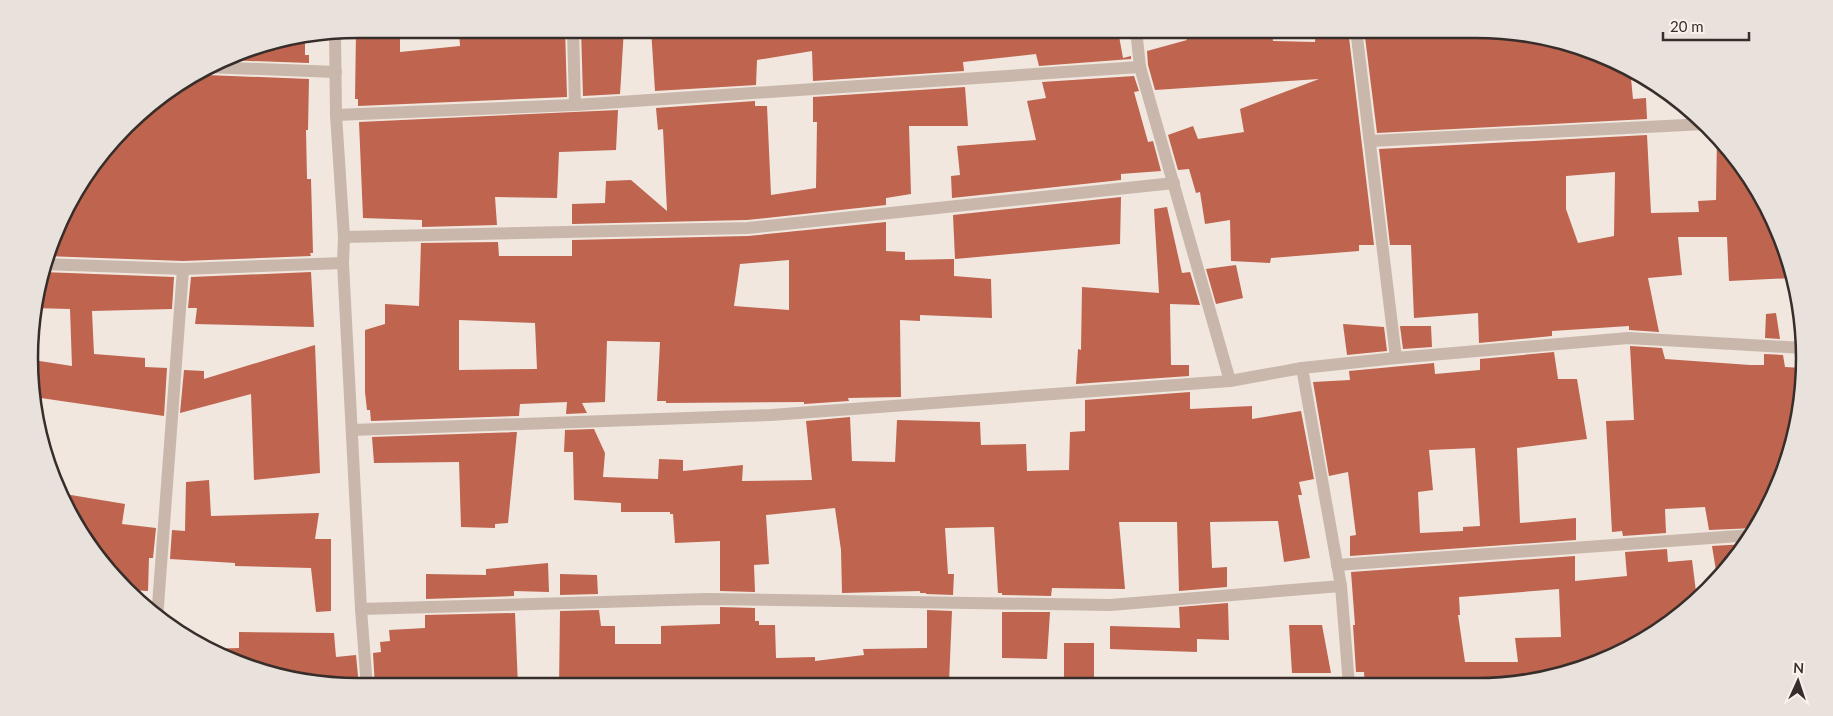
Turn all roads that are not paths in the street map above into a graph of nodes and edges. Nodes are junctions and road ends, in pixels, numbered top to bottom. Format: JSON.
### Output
{"nodes":[{"id":1,"x":335,"y":38,"type":"edge"},
{"id":2,"x":573,"y":38,"type":"edge"},
{"id":3,"x":1137,"y":38,"type":"edge"},
{"id":4,"x":1357,"y":38,"type":"edge"},
{"id":5,"x":1140,"y":67,"type":"junction"},
{"id":6,"x":223,"y":68,"type":"edge"},
{"id":7,"x":336,"y":72,"type":"junction"},
{"id":8,"x":575,"y":105,"type":"junction"},
{"id":9,"x":336,"y":115,"type":"junction"},
{"id":10,"x":1695,"y":125,"type":"edge"},
{"id":11,"x":1370,"y":141,"type":"junction"},
{"id":12,"x":1174,"y":184,"type":"junction"},
{"id":13,"x":344,"y":237,"type":"junction"},
{"id":14,"x":344,"y":263,"type":"junction"},
{"id":15,"x":52,"y":264,"type":"edge"},
{"id":16,"x":183,"y":269,"type":"junction"},
{"id":17,"x":1796,"y":348,"type":"edge"},
{"id":18,"x":1396,"y":358,"type":"junction"},
{"id":19,"x":1302,"y":368,"type":"junction"},
{"id":20,"x":1230,"y":381,"type":"junction"},
{"id":21,"x":352,"y":430,"type":"junction"},
{"id":22,"x":1742,"y":535,"type":"edge"},
{"id":23,"x":1336,"y":565,"type":"junction"},
{"id":24,"x":1341,"y":586,"type":"junction"},
{"id":25,"x":158,"y":608,"type":"edge"},
{"id":26,"x":361,"y":609,"type":"junction"},
{"id":27,"x":366,"y":678,"type":"edge"},
{"id":28,"x":1348,"y":678,"type":"edge"}],
"edges":[{"from":1,"to":7,"type":"street"},
{"from":2,"to":8,"type":"street"},
{"from":3,"to":5,"type":"street"},
{"from":4,"to":11,"type":"street"},
{"from":5,"to":8,"type":"street"},
{"from":5,"to":12,"type":"street"},
{"from":6,"to":7,"type":"street"},
{"from":7,"to":9,"type":"street"},
{"from":8,"to":9,"type":"street"},
{"from":9,"to":13,"type":"street"},
{"from":10,"to":11,"type":"street"},
{"from":11,"to":18,"type":"street"},
{"from":12,"to":13,"type":"street"},
{"from":12,"to":20,"type":"street"},
{"from":13,"to":14,"type":"street"},
{"from":14,"to":16,"type":"street"},
{"from":14,"to":21,"type":"street"},
{"from":15,"to":16,"type":"street"},
{"from":16,"to":25,"type":"street"},
{"from":17,"to":18,"type":"street"},
{"from":18,"to":19,"type":"street"},
{"from":19,"to":20,"type":"street"},
{"from":19,"to":23,"type":"street"},
{"from":20,"to":21,"type":"street"},
{"from":21,"to":26,"type":"street"},
{"from":22,"to":23,"type":"street"},
{"from":23,"to":24,"type":"street"},
{"from":24,"to":26,"type":"street"},
{"from":24,"to":28,"type":"street"},
{"from":26,"to":27,"type":"street"}]}
